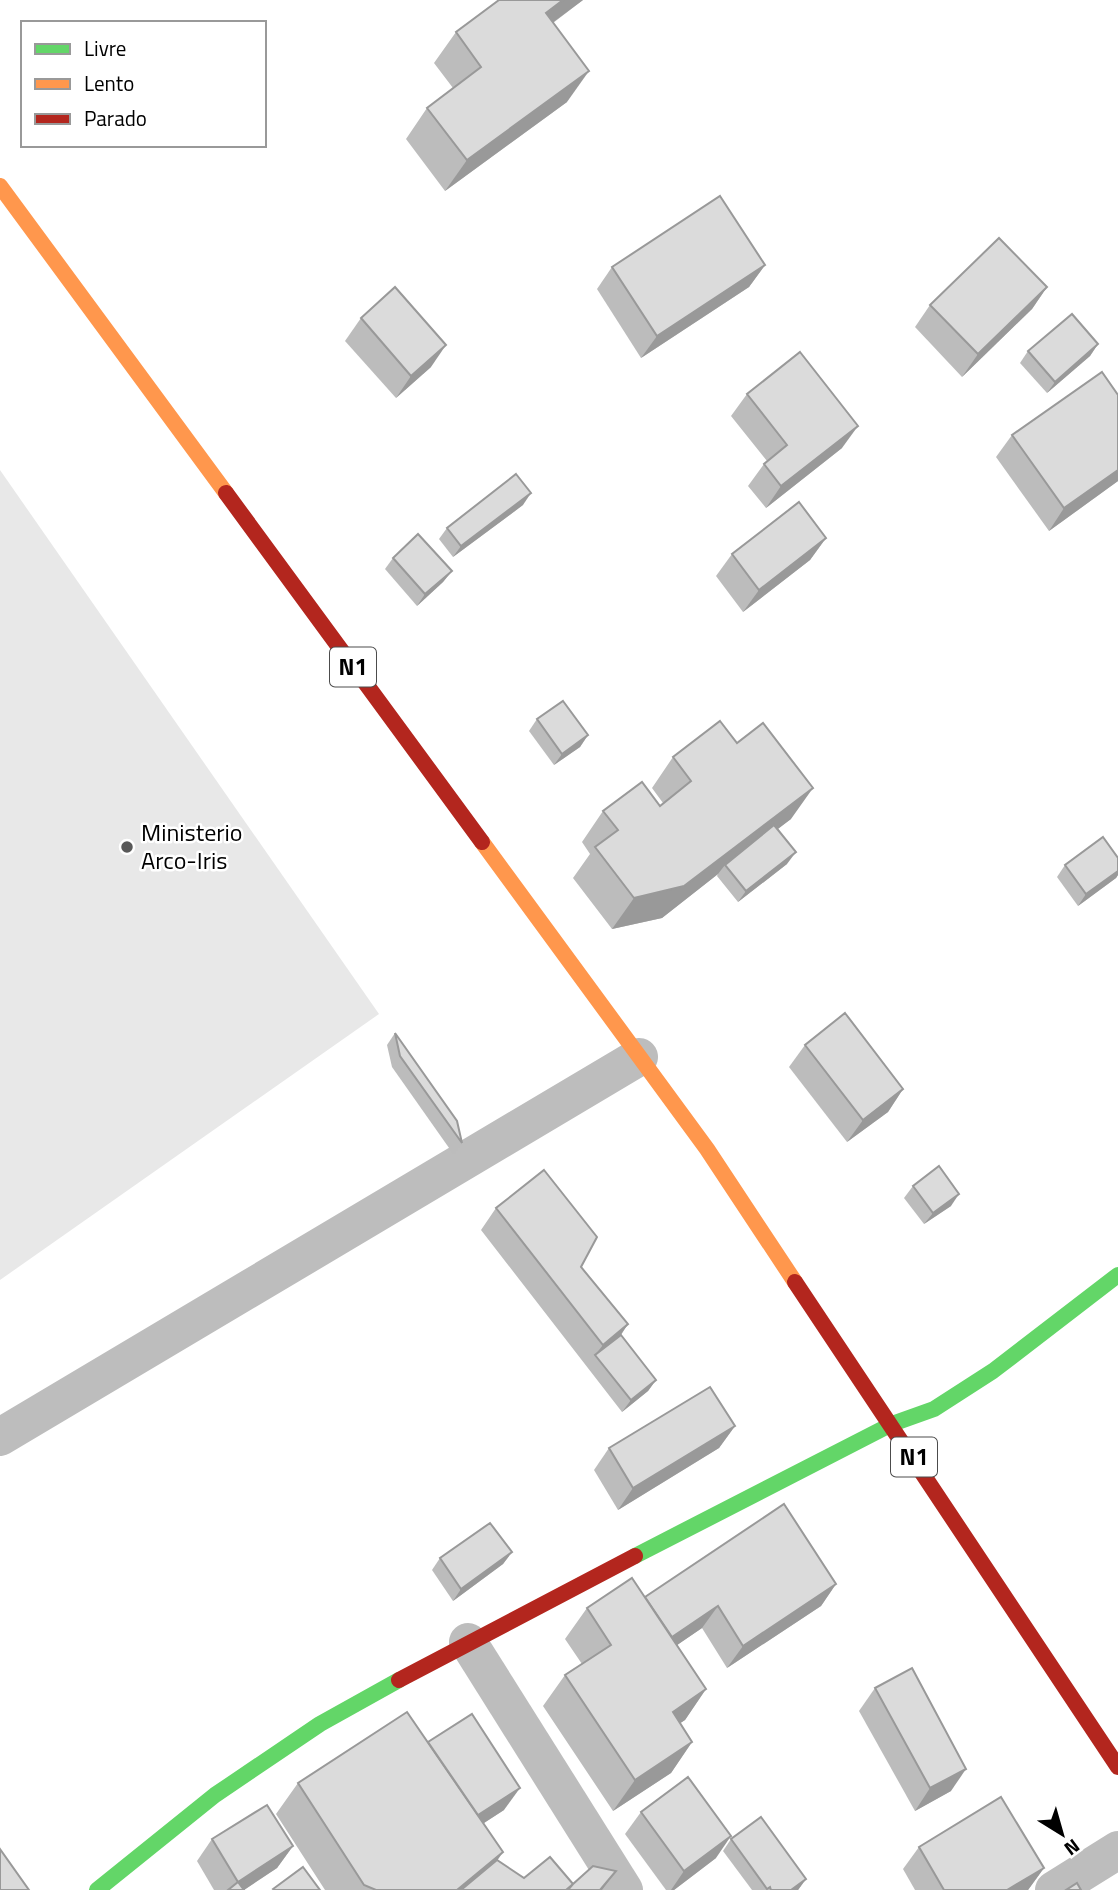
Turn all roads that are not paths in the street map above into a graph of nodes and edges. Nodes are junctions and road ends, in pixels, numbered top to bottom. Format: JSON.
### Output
{"nodes":[{"id":1,"x":0,"y":186,"type":"edge"},
{"id":2,"x":639,"y":1057,"type":"junction"},
{"id":3,"x":1118,"y":1275,"type":"edge"},
{"id":4,"x":892,"y":1424,"type":"junction"},
{"id":5,"x":0,"y":1437,"type":"edge"},
{"id":6,"x":468,"y":1642,"type":"junction"},
{"id":7,"x":1118,"y":1767,"type":"edge"},
{"id":8,"x":1118,"y":1850,"type":"edge"},
{"id":9,"x":97,"y":1890,"type":"edge"},
{"id":10,"x":624,"y":1890,"type":"edge"},
{"id":11,"x":1055,"y":1890,"type":"edge"}],
"edges":[{"from":1,"to":2,"type":"main road","number":"N1"},
{"from":2,"to":4,"type":"main road","number":"N1"},
{"from":2,"to":5,"type":"street"},
{"from":3,"to":4,"type":"main road"},
{"from":4,"to":6,"type":"main road"},
{"from":4,"to":7,"type":"main road","number":"N1"},
{"from":6,"to":9,"type":"main road"},
{"from":6,"to":10,"type":"street"},
{"from":8,"to":11,"type":"street"}]}
